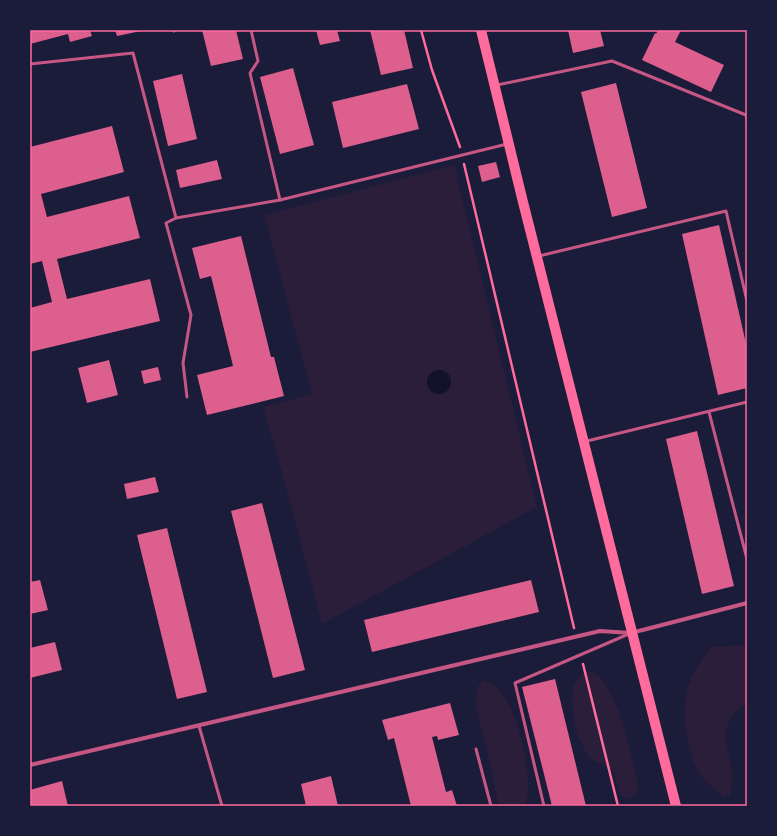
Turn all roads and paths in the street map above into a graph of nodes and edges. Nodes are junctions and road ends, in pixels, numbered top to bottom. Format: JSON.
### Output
{"nodes":[{"id":1,"x":251,"y":30,"type":"edge"},
{"id":2,"x":422,"y":30,"type":"edge"},
{"id":3,"x":481,"y":30,"type":"edge"},
{"id":4,"x":30,"y":64,"type":"edge"},
{"id":5,"x":495,"y":86,"type":"junction"},
{"id":6,"x":747,"y":120,"type":"edge"},
{"id":7,"x":509,"y":144,"type":"junction"},
{"id":8,"x":462,"y":155,"type":"junction"},
{"id":9,"x":280,"y":200,"type":"junction"},
{"id":10,"x":176,"y":218,"type":"junction"},
{"id":11,"x":536,"y":256,"type":"junction"},
{"id":12,"x":747,"y":301,"type":"edge"},
{"id":13,"x":187,"y":397,"type":"dead end"},
{"id":14,"x":747,"y":402,"type":"edge"},
{"id":15,"x":709,"y":412,"type":"junction"},
{"id":16,"x":583,"y":442,"type":"junction"},
{"id":17,"x":747,"y":559,"type":"edge"},
{"id":18,"x":747,"y":603,"type":"edge"},
{"id":19,"x":631,"y":633,"type":"junction"},
{"id":20,"x":576,"y":637,"type":"junction"},
{"id":21,"x":580,"y":655,"type":"junction"},
{"id":22,"x":199,"y":726,"type":"junction"},
{"id":23,"x":476,"y":749,"type":"dead end"},
{"id":24,"x":30,"y":765,"type":"edge"},
{"id":25,"x":222,"y":806,"type":"edge"},
{"id":26,"x":490,"y":806,"type":"edge"},
{"id":27,"x":544,"y":806,"type":"edge"},
{"id":28,"x":618,"y":806,"type":"edge"},
{"id":29,"x":676,"y":806,"type":"edge"}],
"edges":[{"from":1,"to":9,"type":"lane"},
{"from":2,"to":8,"type":"path"},
{"from":3,"to":5,"type":"main road"},
{"from":4,"to":10,"type":"lane"},
{"from":5,"to":6,"type":"lane"},
{"from":5,"to":7,"type":"main road"},
{"from":7,"to":8,"type":"lane"},
{"from":7,"to":11,"type":"main road"},
{"from":8,"to":9,"type":"lane"},
{"from":8,"to":20,"type":"path"},
{"from":9,"to":10,"type":"lane"},
{"from":10,"to":13,"type":"lane"},
{"from":11,"to":12,"type":"lane"},
{"from":11,"to":16,"type":"main road"},
{"from":14,"to":15,"type":"lane"},
{"from":15,"to":16,"type":"lane"},
{"from":15,"to":17,"type":"lane"},
{"from":16,"to":19,"type":"main road"},
{"from":18,"to":19,"type":"street"},
{"from":19,"to":20,"type":"street"},
{"from":19,"to":21,"type":"lane"},
{"from":19,"to":29,"type":"main road"},
{"from":20,"to":22,"type":"street"},
{"from":21,"to":27,"type":"lane"},
{"from":21,"to":28,"type":"path"},
{"from":22,"to":24,"type":"street"},
{"from":22,"to":25,"type":"lane"},
{"from":23,"to":26,"type":"lane"}]}
